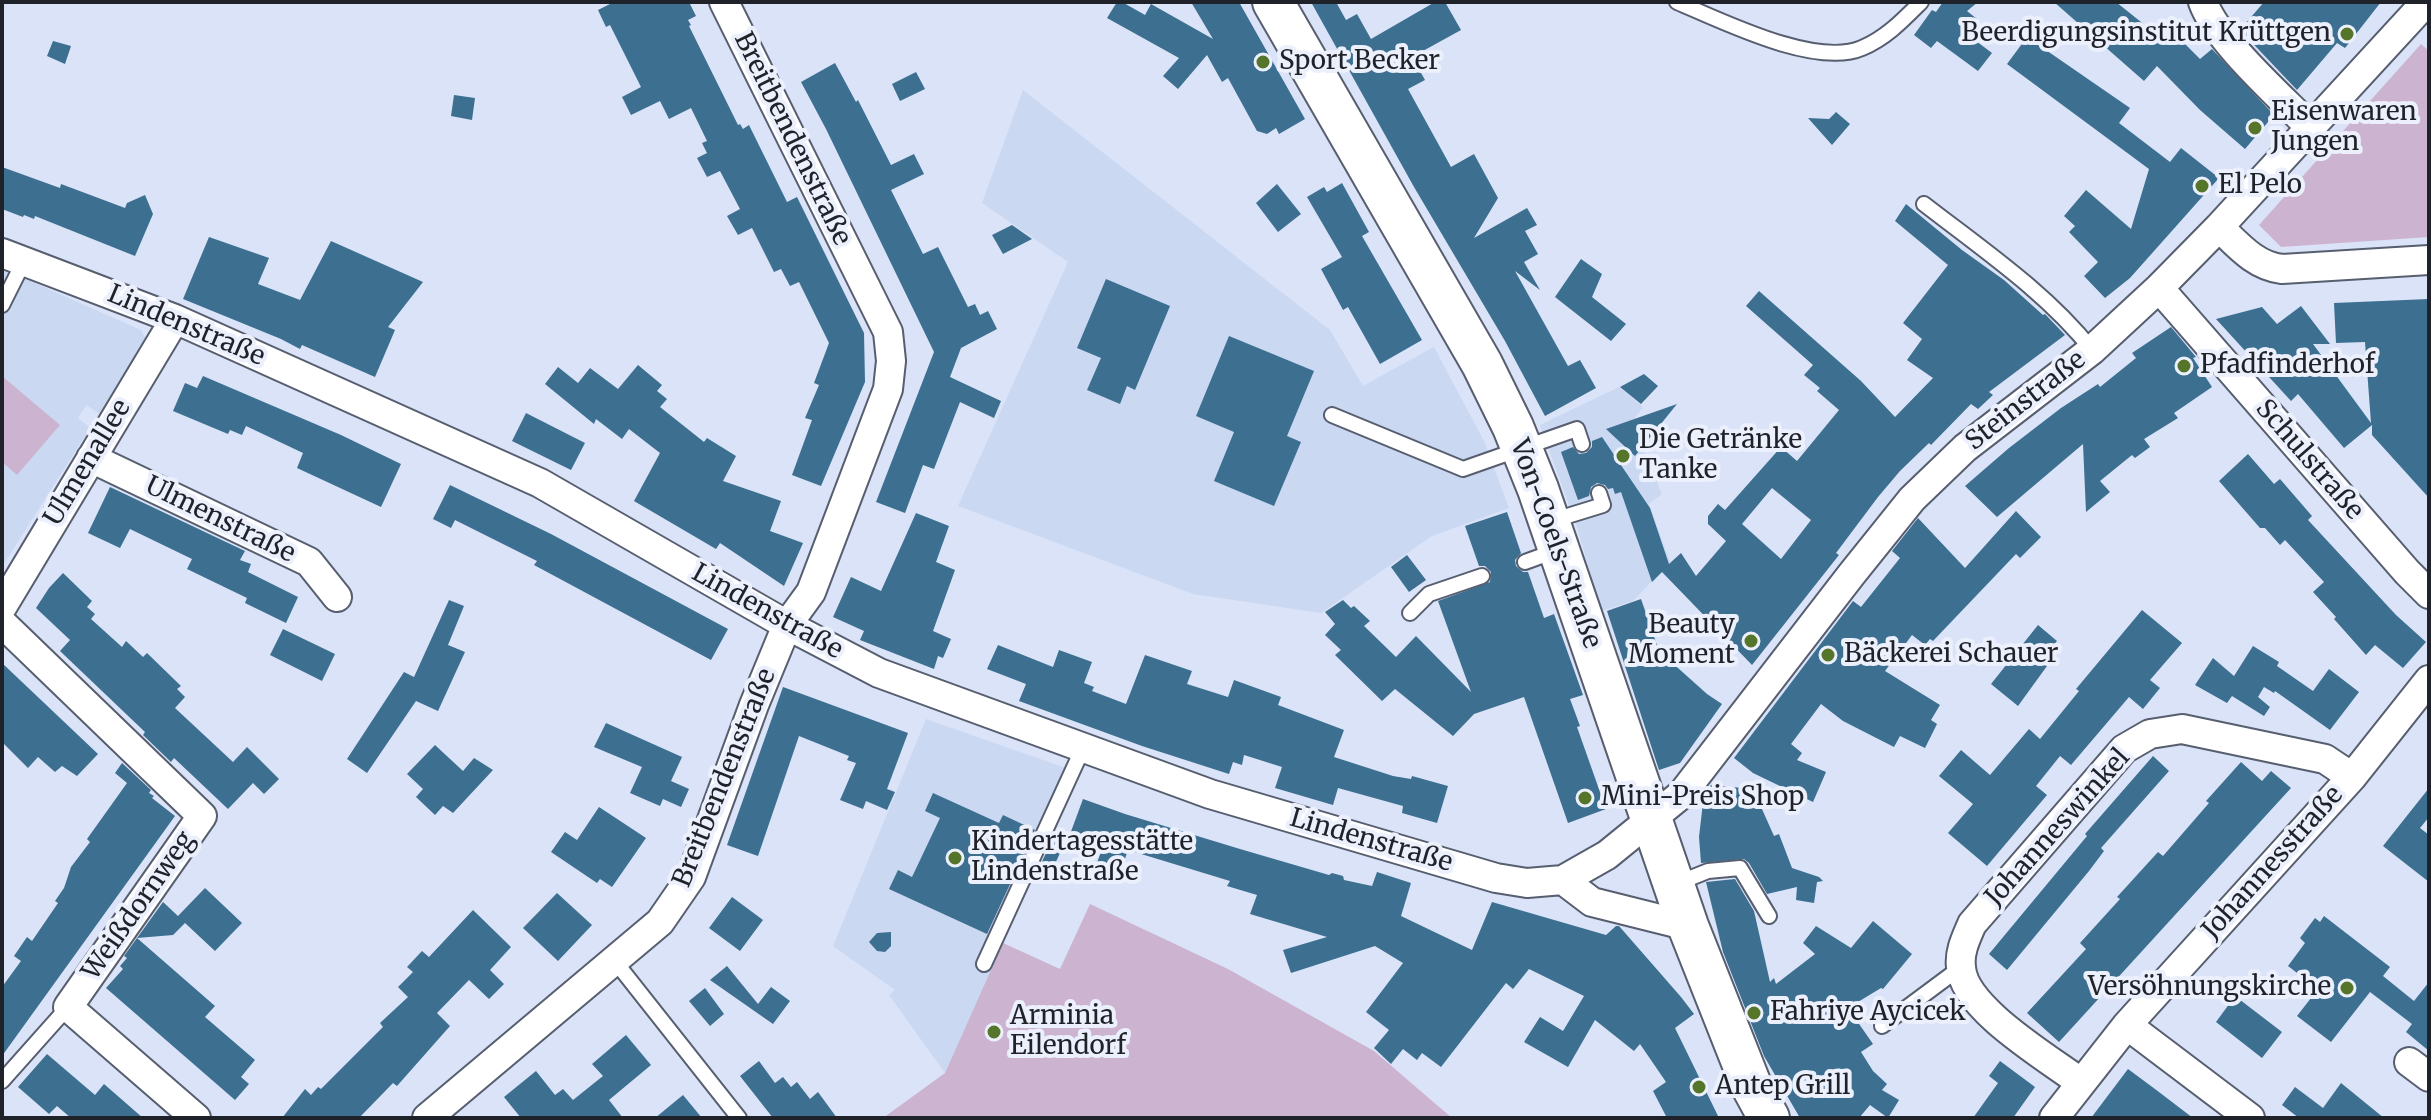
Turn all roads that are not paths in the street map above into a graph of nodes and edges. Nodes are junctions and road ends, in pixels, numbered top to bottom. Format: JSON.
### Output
{"nodes":[{"id":1,"x":724,"y":2,"type":"edge"},
{"id":2,"x":1273,"y":2,"type":"edge"},
{"id":3,"x":1677,"y":2,"type":"edge"},
{"id":4,"x":1921,"y":2,"type":"edge"},
{"id":5,"x":2203,"y":2,"type":"edge"},
{"id":6,"x":2424,"y":11,"type":"edge"},
{"id":7,"x":2311,"y":128,"type":"junction"},
{"id":8,"x":1924,"y":204,"type":"dead end"},
{"id":9,"x":2219,"y":227,"type":"junction"},
{"id":10,"x":13,"y":257,"type":"edge"},
{"id":11,"x":2429,"y":260,"type":"edge"},
{"id":12,"x":2159,"y":288,"type":"junction"},
{"id":13,"x":2,"y":305,"type":"edge"},
{"id":14,"x":175,"y":319,"type":"junction"},
{"id":15,"x":2092,"y":350,"type":"junction"},
{"id":16,"x":1332,"y":415,"type":"dead end"},
{"id":17,"x":1582,"y":444,"type":"dead end"},
{"id":18,"x":1522,"y":447,"type":"junction"},
{"id":19,"x":91,"y":458,"type":"junction"},
{"id":20,"x":1599,"y":493,"type":"dead end"},
{"id":21,"x":1544,"y":544,"type":"junction"},
{"id":22,"x":1482,"y":576,"type":"dead end"},
{"id":23,"x":2429,"y":594,"type":"edge"},
{"id":24,"x":337,"y":597,"type":"dead end"},
{"id":25,"x":2,"y":607,"type":"edge"},
{"id":26,"x":1410,"y":613,"type":"dead end"},
{"id":27,"x":2,"y":623,"type":"edge"},
{"id":28,"x":787,"y":625,"type":"junction"},
{"id":29,"x":2429,"y":680,"type":"edge"},
{"id":30,"x":1083,"y":748,"type":"junction"},
{"id":31,"x":2352,"y":777,"type":"junction"},
{"id":32,"x":1651,"y":821,"type":"junction"},
{"id":33,"x":1563,"y":880,"type":"junction"},
{"id":34,"x":1674,"y":885,"type":"junction"},
{"id":35,"x":1769,"y":916,"type":"dead end"},
{"id":36,"x":1688,"y":926,"type":"junction"},
{"id":37,"x":614,"y":960,"type":"junction"},
{"id":38,"x":984,"y":964,"type":"dead end"},
{"id":39,"x":1960,"y":968,"type":"junction"},
{"id":40,"x":68,"y":1007,"type":"junction"},
{"id":41,"x":2127,"y":1025,"type":"junction"},
{"id":42,"x":1882,"y":1026,"type":"dead end"},
{"id":43,"x":2,"y":1081,"type":"edge"},
{"id":44,"x":2080,"y":1082,"type":"junction"},
{"id":45,"x":196,"y":1118,"type":"edge"},
{"id":46,"x":427,"y":1118,"type":"edge"},
{"id":47,"x":739,"y":1118,"type":"edge"},
{"id":48,"x":1769,"y":1118,"type":"edge"},
{"id":49,"x":2054,"y":1118,"type":"edge"},
{"id":50,"x":2250,"y":1118,"type":"edge"}],
"edges":[{"from":1,"to":28,"type":"street","name":"Breitbendenstraße"},
{"from":2,"to":18,"type":"main road","name":"Von-Coels-Straße"},
{"from":3,"to":4,"type":"lane"},
{"from":5,"to":7,"type":"street"},
{"from":6,"to":7,"type":"street","name":"Steinstraße"},
{"from":7,"to":9,"type":"street","name":"Steinstraße"},
{"from":8,"to":15,"type":"lane"},
{"from":9,"to":11,"type":"street"},
{"from":9,"to":12,"type":"street","name":"Steinstraße"},
{"from":10,"to":13,"type":"lane"},
{"from":10,"to":14,"type":"street","name":"Lindenstraße"},
{"from":12,"to":15,"type":"street","name":"Steinstraße"},
{"from":12,"to":23,"type":"street","name":"Schulstraße"},
{"from":14,"to":19,"type":"street","name":"Ulmenallee"},
{"from":14,"to":28,"type":"street","name":"Lindenstraße"},
{"from":15,"to":32,"type":"street","name":"Steinstraße"},
{"from":16,"to":18,"type":"lane"},
{"from":17,"to":18,"type":"lane"},
{"from":18,"to":21,"type":"main road","name":"Von-Coels-Straße"},
{"from":19,"to":24,"type":"street","name":"Ulmenstraße"},
{"from":19,"to":25,"type":"street","name":"Ulmenallee"},
{"from":20,"to":21,"type":"lane"},
{"from":21,"to":32,"type":"main road","name":"Von-Coels-Straße"},
{"from":22,"to":26,"type":"lane"},
{"from":27,"to":40,"type":"street","name":"Weißdornweg"},
{"from":28,"to":30,"type":"street","name":"Lindenstraße"},
{"from":28,"to":37,"type":"street","name":"Breitbendenstraße"},
{"from":29,"to":31,"type":"street","name":"Johannesstraße"},
{"from":30,"to":33,"type":"street","name":"Lindenstraße"},
{"from":30,"to":38,"type":"lane"},
{"from":31,"to":39,"type":"street","name":"Johanneswinkel"},
{"from":31,"to":41,"type":"street","name":"Johannesstraße"},
{"from":32,"to":33,"type":"street","name":"Lindenstraße"},
{"from":32,"to":34,"type":"main road","name":"Von-Coels-Straße"},
{"from":33,"to":36,"type":"street"},
{"from":34,"to":35,"type":"lane"},
{"from":34,"to":36,"type":"main road","name":"Von-Coels-Straße"},
{"from":36,"to":48,"type":"main road","name":"Von-Coels-Straße"},
{"from":37,"to":46,"type":"street","name":"Breitbendenstraße"},
{"from":37,"to":47,"type":"lane"},
{"from":39,"to":42,"type":"lane"},
{"from":39,"to":44,"type":"street"},
{"from":40,"to":43,"type":"lane"},
{"from":40,"to":45,"type":"street","name":"Weißdornweg"},
{"from":41,"to":44,"type":"street","name":"Johannesstraße"},
{"from":41,"to":50,"type":"street"},
{"from":44,"to":49,"type":"street","name":"Johannesstraße"}]}
